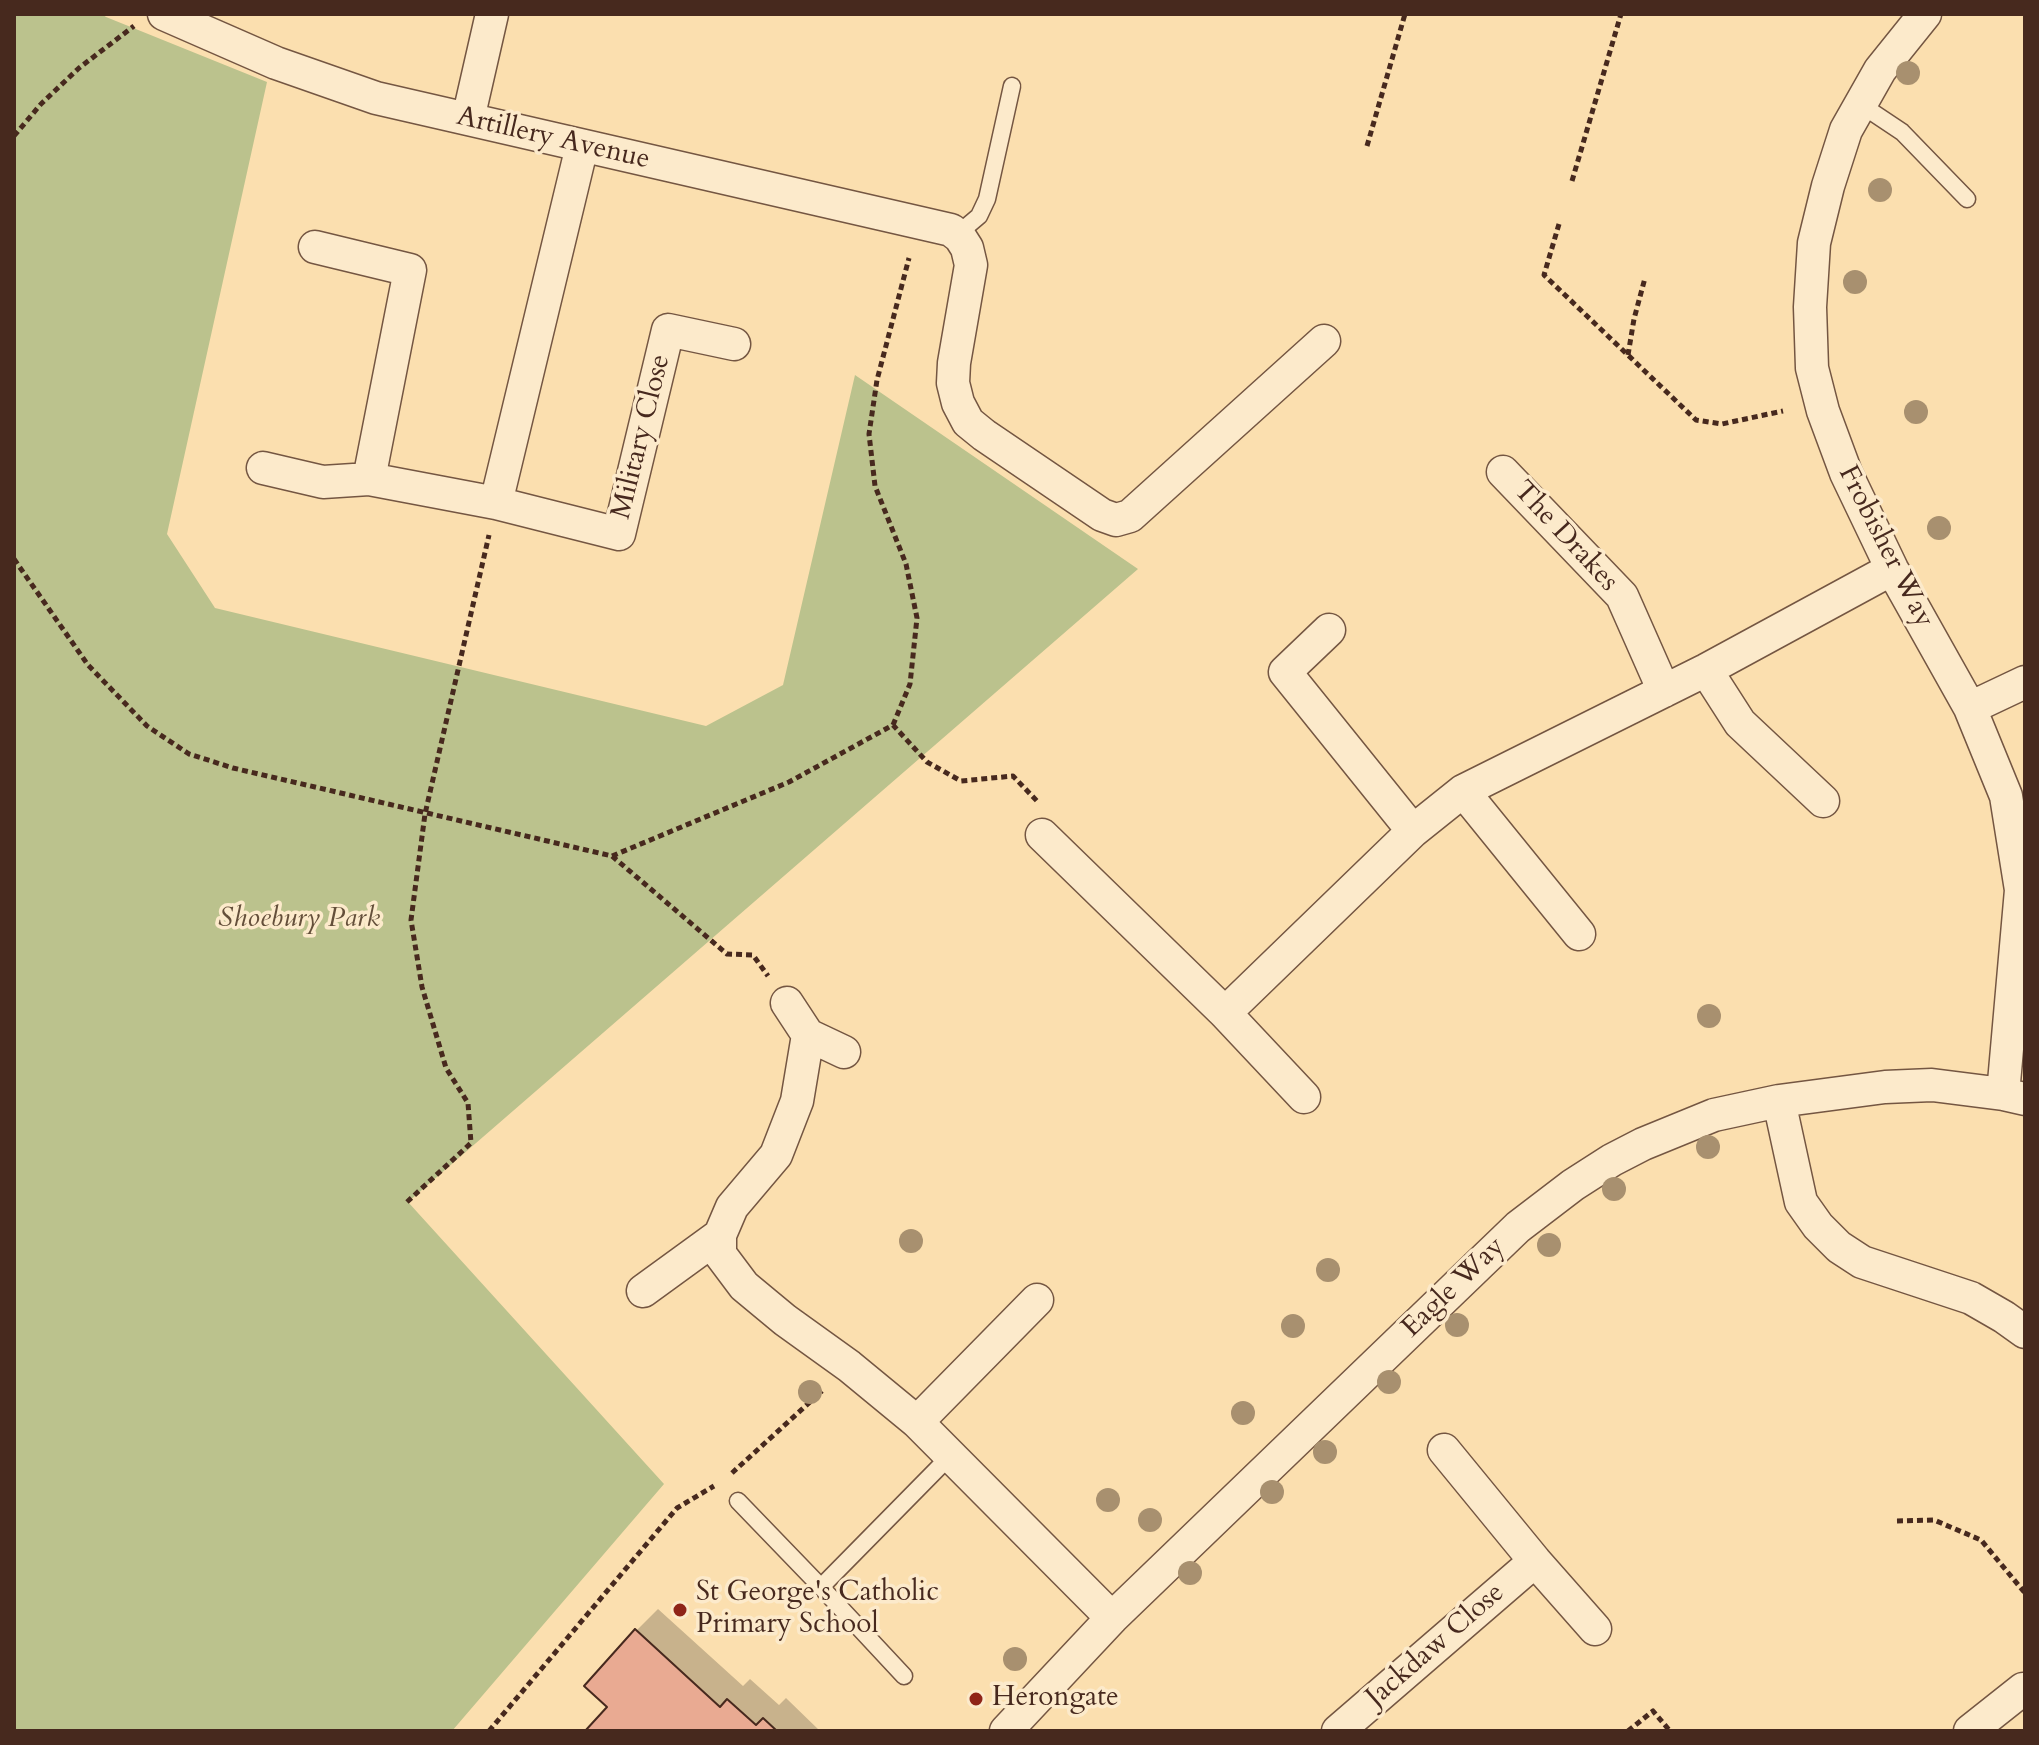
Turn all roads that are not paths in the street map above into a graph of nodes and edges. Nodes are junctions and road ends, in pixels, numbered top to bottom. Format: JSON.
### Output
{"nodes":[{"id":1,"x":492,"y":14,"type":"edge"},
{"id":2,"x":1925,"y":14,"type":"edge"},
{"id":3,"x":153,"y":17,"type":"edge"},
{"id":4,"x":1012,"y":86,"type":"dead end"},
{"id":5,"x":1860,"y":104,"type":"junction"},
{"id":6,"x":468,"y":119,"type":"junction"},
{"id":7,"x":582,"y":146,"type":"junction"},
{"id":8,"x":1967,"y":199,"type":"dead end"},
{"id":9,"x":951,"y":230,"type":"junction"},
{"id":10,"x":315,"y":247,"type":"dead end"},
{"id":11,"x":1324,"y":341,"type":"dead end"},
{"id":12,"x":734,"y":344,"type":"dead end"},
{"id":13,"x":263,"y":468,"type":"dead end"},
{"id":14,"x":1503,"y":472,"type":"dead end"},
{"id":15,"x":369,"y":479,"type":"junction"},
{"id":16,"x":496,"y":503,"type":"junction"},
{"id":17,"x":1892,"y":569,"type":"junction"},
{"id":18,"x":1329,"y":630,"type":"dead end"},
{"id":19,"x":1706,"y":670,"type":"junction"},
{"id":20,"x":2025,"y":682,"type":"edge"},
{"id":21,"x":1664,"y":691,"type":"junction"},
{"id":22,"x":1970,"y":708,"type":"junction"},
{"id":23,"x":1463,"y":791,"type":"junction"},
{"id":24,"x":1823,"y":801,"type":"dead end"},
{"id":25,"x":1413,"y":831,"type":"junction"},
{"id":26,"x":1042,"y":835,"type":"road end"},
{"id":27,"x":1579,"y":934,"type":"dead end"},
{"id":28,"x":787,"y":1003,"type":"road end"},
{"id":29,"x":1225,"y":1013,"type":"junction"},
{"id":30,"x":808,"y":1035,"type":"junction"},
{"id":31,"x":844,"y":1052,"type":"dead end"},
{"id":32,"x":1304,"y":1097,"type":"dead end"},
{"id":33,"x":2014,"y":1097,"type":"edge"},
{"id":34,"x":1779,"y":1101,"type":"junction"},
{"id":35,"x":720,"y":1235,"type":"junction"},
{"id":36,"x":643,"y":1291,"type":"dead end"},
{"id":37,"x":1037,"y":1300,"type":"dead end"},
{"id":38,"x":2025,"y":1332,"type":"edge"},
{"id":39,"x":917,"y":1422,"type":"junction"},
{"id":40,"x":1444,"y":1450,"type":"dead end"},
{"id":41,"x":950,"y":1456,"type":"junction"},
{"id":42,"x":738,"y":1501,"type":"dead end"},
{"id":43,"x":1535,"y":1561,"type":"junction"},
{"id":44,"x":821,"y":1587,"type":"junction"},
{"id":45,"x":1112,"y":1618,"type":"junction"},
{"id":46,"x":1595,"y":1629,"type":"dead end"},
{"id":47,"x":904,"y":1676,"type":"dead end"},
{"id":48,"x":2023,"y":1689,"type":"dead end"},
{"id":49,"x":1006,"y":1731,"type":"edge"},
{"id":50,"x":1338,"y":1731,"type":"edge"},
{"id":51,"x":1970,"y":1731,"type":"edge"}],
"edges":[{"from":1,"to":6,"type":"street"},
{"from":2,"to":5,"type":"street","name":"Frobisher Way"},
{"from":3,"to":6,"type":"street","name":"Artillery Avenue"},
{"from":4,"to":9,"type":"lane"},
{"from":5,"to":8,"type":"lane"},
{"from":5,"to":17,"type":"street","name":"Frobisher Way"},
{"from":6,"to":7,"type":"street","name":"Artillery Avenue"},
{"from":7,"to":9,"type":"street","name":"Artillery Avenue"},
{"from":7,"to":16,"type":"street"},
{"from":9,"to":11,"type":"street"},
{"from":10,"to":15,"type":"street"},
{"from":12,"to":16,"type":"street","name":"Military Close"},
{"from":13,"to":15,"type":"street","name":"Military Close"},
{"from":14,"to":21,"type":"street","name":"The Drakes"},
{"from":15,"to":16,"type":"street","name":"Military Close"},
{"from":17,"to":19,"type":"street"},
{"from":17,"to":22,"type":"street","name":"Frobisher Way"},
{"from":18,"to":25,"type":"street"},
{"from":19,"to":21,"type":"street"},
{"from":19,"to":24,"type":"street"},
{"from":20,"to":22,"type":"street"},
{"from":21,"to":23,"type":"street"},
{"from":22,"to":33,"type":"street","name":"Frobisher Way"},
{"from":23,"to":25,"type":"street"},
{"from":23,"to":27,"type":"street"},
{"from":25,"to":29,"type":"street"},
{"from":26,"to":29,"type":"street"},
{"from":28,"to":30,"type":"street"},
{"from":29,"to":32,"type":"street"},
{"from":30,"to":31,"type":"street"},
{"from":30,"to":35,"type":"street"},
{"from":33,"to":34,"type":"street","name":"Eagle Way"},
{"from":34,"to":38,"type":"street"},
{"from":34,"to":45,"type":"street","name":"Eagle Way"},
{"from":35,"to":36,"type":"street"},
{"from":35,"to":39,"type":"street"},
{"from":37,"to":39,"type":"street"},
{"from":39,"to":41,"type":"street"},
{"from":40,"to":43,"type":"street"},
{"from":41,"to":44,"type":"lane"},
{"from":41,"to":45,"type":"street"},
{"from":42,"to":44,"type":"lane"},
{"from":43,"to":46,"type":"street"},
{"from":43,"to":50,"type":"street","name":"Jackdaw Close"},
{"from":44,"to":47,"type":"lane"},
{"from":45,"to":49,"type":"street","name":"Eagle Way"},
{"from":48,"to":51,"type":"street"}]}
